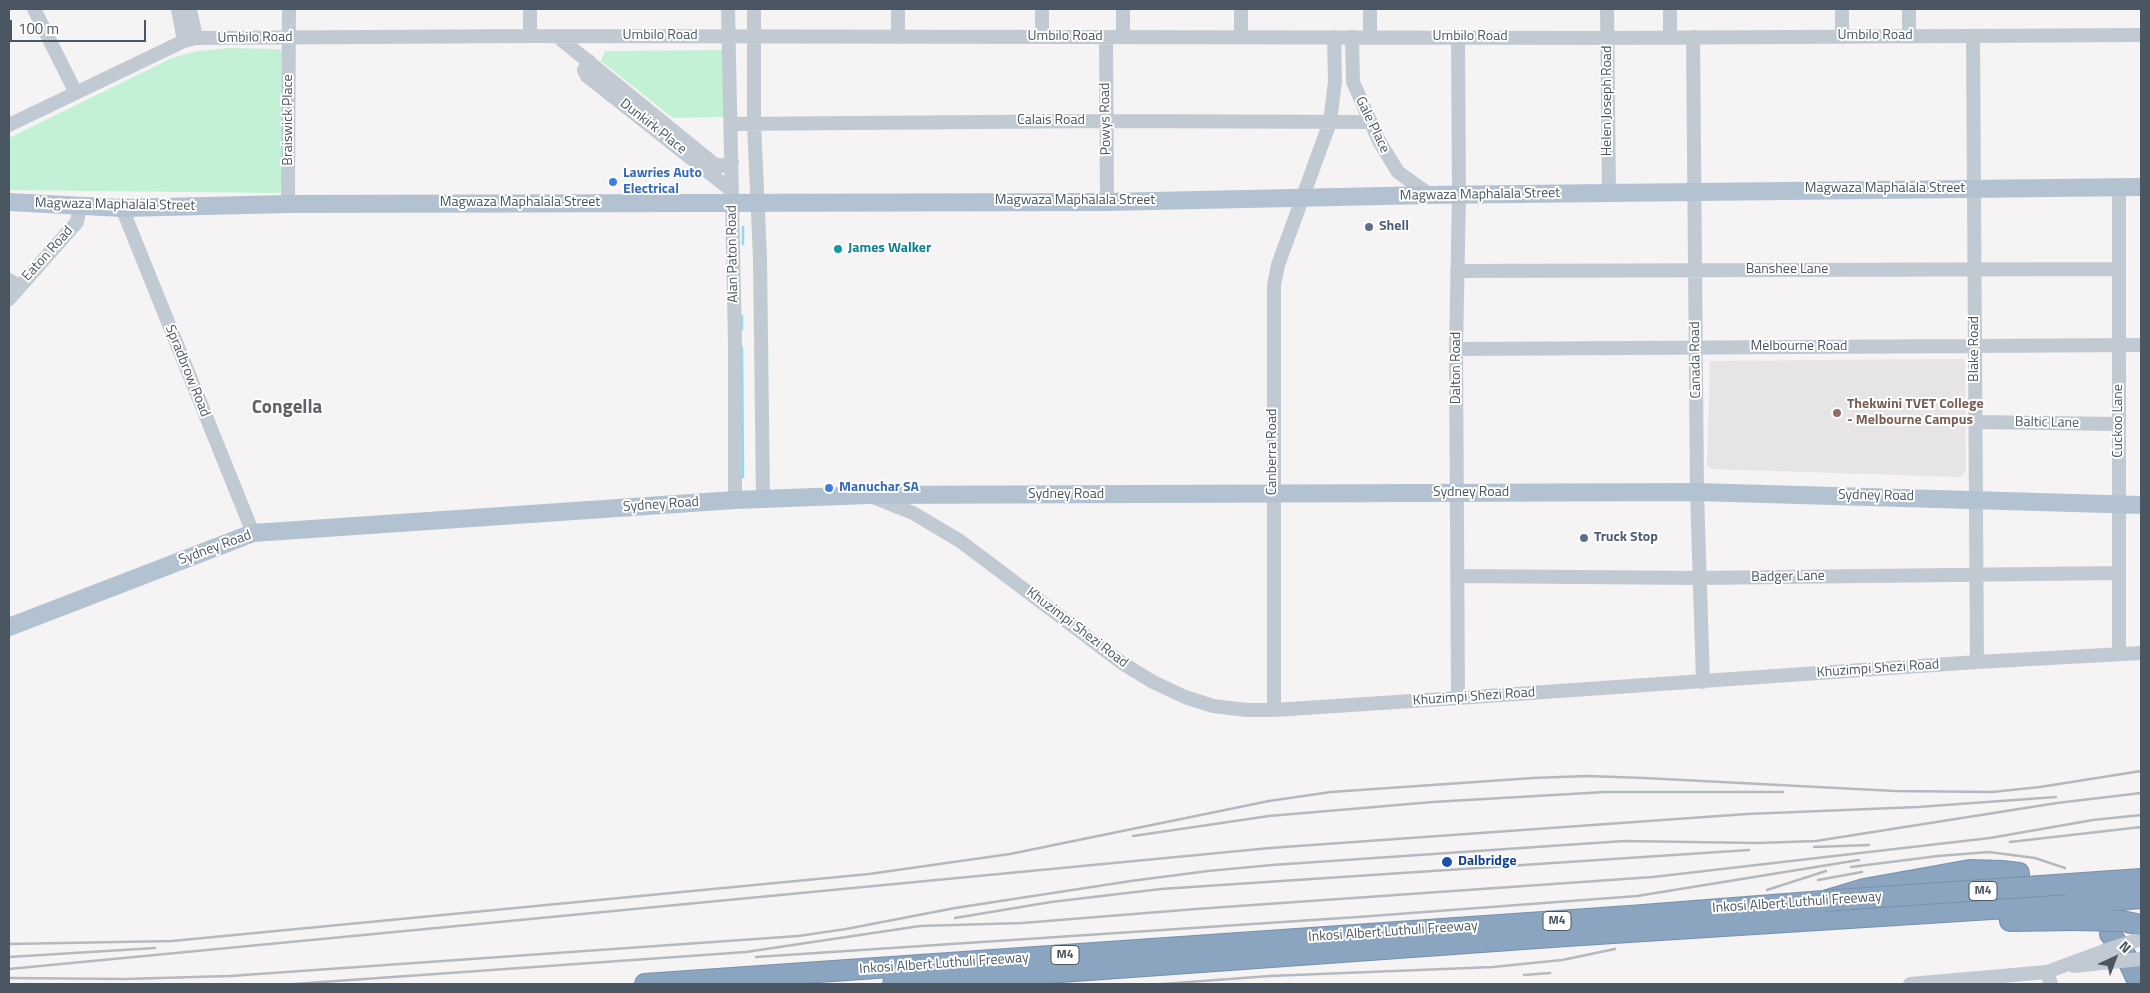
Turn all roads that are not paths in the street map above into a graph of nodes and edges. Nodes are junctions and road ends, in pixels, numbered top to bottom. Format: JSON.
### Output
{"nodes":[{"id":1,"x":34,"y":9,"type":"edge"},
{"id":2,"x":178,"y":9,"type":"edge"},
{"id":3,"x":190,"y":9,"type":"edge"},
{"id":4,"x":289,"y":9,"type":"edge"},
{"id":5,"x":530,"y":9,"type":"edge"},
{"id":6,"x":728,"y":9,"type":"edge"},
{"id":7,"x":754,"y":9,"type":"edge"},
{"id":8,"x":898,"y":9,"type":"edge"},
{"id":9,"x":1042,"y":9,"type":"edge"},
{"id":10,"x":1123,"y":9,"type":"edge"},
{"id":11,"x":1241,"y":9,"type":"edge"},
{"id":12,"x":1370,"y":9,"type":"edge"},
{"id":13,"x":1607,"y":9,"type":"edge"},
{"id":14,"x":1670,"y":9,"type":"edge"},
{"id":15,"x":1842,"y":9,"type":"edge"},
{"id":16,"x":1909,"y":9,"type":"edge"},
{"id":17,"x":2141,"y":35,"type":"edge"},
{"id":18,"x":530,"y":36,"type":"junction"},
{"id":19,"x":728,"y":36,"type":"junction"},
{"id":20,"x":754,"y":36,"type":"junction"},
{"id":21,"x":1842,"y":36,"type":"junction"},
{"id":22,"x":1909,"y":36,"type":"junction"},
{"id":23,"x":1973,"y":36,"type":"junction"},
{"id":24,"x":289,"y":37,"type":"junction"},
{"id":25,"x":558,"y":37,"type":"junction"},
{"id":26,"x":898,"y":37,"type":"junction"},
{"id":27,"x":1042,"y":37,"type":"junction"},
{"id":28,"x":1106,"y":37,"type":"junction"},
{"id":29,"x":1123,"y":37,"type":"junction"},
{"id":30,"x":1241,"y":37,"type":"junction"},
{"id":31,"x":1334,"y":37,"type":"junction"},
{"id":32,"x":1352,"y":37,"type":"junction"},
{"id":33,"x":1370,"y":37,"type":"junction"},
{"id":34,"x":1458,"y":37,"type":"junction"},
{"id":35,"x":1670,"y":37,"type":"junction"},
{"id":36,"x":1693,"y":37,"type":"junction"},
{"id":37,"x":1608,"y":38,"type":"junction"},
{"id":38,"x":190,"y":39,"type":"junction"},
{"id":39,"x":76,"y":93,"type":"junction"},
{"id":40,"x":1106,"y":121,"type":"junction"},
{"id":41,"x":1330,"y":122,"type":"junction"},
{"id":42,"x":1370,"y":122,"type":"junction"},
{"id":43,"x":754,"y":123,"type":"junction"},
{"id":44,"x":658,"y":124,"type":"junction"},
{"id":45,"x":731,"y":124,"type":"junction"},
{"id":46,"x":9,"y":125,"type":"edge"},
{"id":47,"x":732,"y":162,"type":"junction"},
{"id":48,"x":2119,"y":187,"type":"junction"},
{"id":49,"x":2141,"y":187,"type":"edge"},
{"id":50,"x":1974,"y":189,"type":"junction"},
{"id":51,"x":1696,"y":191,"type":"junction"},
{"id":52,"x":1609,"y":193,"type":"junction"},
{"id":53,"x":1430,"y":194,"type":"junction"},
{"id":54,"x":1459,"y":195,"type":"junction"},
{"id":55,"x":732,"y":196,"type":"junction"},
{"id":56,"x":1303,"y":198,"type":"junction"},
{"id":57,"x":9,"y":202,"type":"edge"},
{"id":58,"x":1107,"y":202,"type":"junction"},
{"id":59,"x":758,"y":203,"type":"junction"},
{"id":60,"x":288,"y":204,"type":"junction"},
{"id":61,"x":80,"y":206,"type":"junction"},
{"id":62,"x":122,"y":208,"type":"junction"},
{"id":63,"x":1975,"y":268,"type":"junction"},
{"id":64,"x":2118,"y":269,"type":"junction"},
{"id":65,"x":1694,"y":270,"type":"junction"},
{"id":66,"x":1457,"y":271,"type":"junction"},
{"id":67,"x":14,"y":283,"type":"edge"},
{"id":68,"x":9,"y":299,"type":"edge"},
{"id":69,"x":736,"y":344,"type":"junction"},
{"id":70,"x":760,"y":344,"type":"junction"},
{"id":71,"x":2118,"y":344,"type":"junction"},
{"id":72,"x":2141,"y":345,"type":"edge"},
{"id":73,"x":1974,"y":346,"type":"junction"},
{"id":74,"x":1696,"y":347,"type":"junction"},
{"id":75,"x":1456,"y":350,"type":"junction"},
{"id":76,"x":1976,"y":422,"type":"junction"},
{"id":77,"x":2119,"y":424,"type":"junction"},
{"id":78,"x":1697,"y":492,"type":"junction"},
{"id":79,"x":1457,"y":493,"type":"junction"},
{"id":80,"x":1273,"y":494,"type":"junction"},
{"id":81,"x":868,"y":495,"type":"junction"},
{"id":82,"x":763,"y":499,"type":"junction"},
{"id":83,"x":1975,"y":499,"type":"junction"},
{"id":84,"x":735,"y":500,"type":"junction"},
{"id":85,"x":2119,"y":505,"type":"junction"},
{"id":86,"x":2141,"y":505,"type":"edge"},
{"id":87,"x":253,"y":533,"type":"junction"},
{"id":88,"x":2119,"y":573,"type":"junction"},
{"id":89,"x":1976,"y":575,"type":"junction"},
{"id":90,"x":1457,"y":576,"type":"junction"},
{"id":91,"x":1699,"y":578,"type":"junction"},
{"id":92,"x":9,"y":627,"type":"edge"},
{"id":93,"x":2141,"y":653,"type":"edge"},
{"id":94,"x":2119,"y":654,"type":"junction"},
{"id":95,"x":1977,"y":662,"type":"junction"},
{"id":96,"x":1703,"y":682,"type":"junction"},
{"id":97,"x":1458,"y":698,"type":"junction"},
{"id":98,"x":1274,"y":710,"type":"junction"},
{"id":99,"x":2019,"y":873,"type":"dead end"},
{"id":100,"x":2137,"y":877,"type":"edge"},
{"id":101,"x":2141,"y":898,"type":"edge"},
{"id":102,"x":1824,"y":901,"type":"junction"},
{"id":103,"x":1792,"y":922,"type":"junction"},
{"id":104,"x":2141,"y":925,"type":"edge"},
{"id":105,"x":2141,"y":939,"type":"edge"},
{"id":106,"x":2108,"y":949,"type":"junction"},
{"id":107,"x":2141,"y":959,"type":"edge"},
{"id":108,"x":2049,"y":978,"type":"edge"},
{"id":109,"x":645,"y":984,"type":"edge"},
{"id":110,"x":893,"y":984,"type":"edge"},
{"id":111,"x":1910,"y":984,"type":"edge"},
{"id":112,"x":2139,"y":984,"type":"edge"}],
"edges":[{"from":1,"to":39,"type":"street"},
{"from":2,"to":38,"type":"street"},
{"from":3,"to":38,"type":"street"},
{"from":4,"to":24,"type":"street","name":"Braiswick Place"},
{"from":5,"to":18,"type":"street"},
{"from":6,"to":19,"type":"street","name":"Alan Paton Road"},
{"from":7,"to":20,"type":"street","name":"Alan Paton Road"},
{"from":8,"to":26,"type":"street"},
{"from":9,"to":27,"type":"street"},
{"from":10,"to":29,"type":"street"},
{"from":11,"to":30,"type":"street"},
{"from":12,"to":33,"type":"street"},
{"from":13,"to":37,"type":"street","name":"Helen Joseph Road"},
{"from":14,"to":35,"type":"street"},
{"from":15,"to":21,"type":"street"},
{"from":16,"to":22,"type":"street"},
{"from":17,"to":23,"type":"street","name":"Umbilo Road"},
{"from":18,"to":24,"type":"street","name":"Umbilo Road"},
{"from":18,"to":25,"type":"street","name":"Umbilo Road"},
{"from":19,"to":20,"type":"street","name":"Umbilo Road"},
{"from":19,"to":25,"type":"street","name":"Umbilo Road"},
{"from":19,"to":45,"type":"street","name":"Alan Paton Road"},
{"from":20,"to":26,"type":"street","name":"Umbilo Road"},
{"from":20,"to":43,"type":"street","name":"Alan Paton Road"},
{"from":21,"to":22,"type":"street","name":"Umbilo Road"},
{"from":21,"to":36,"type":"street","name":"Umbilo Road"},
{"from":22,"to":23,"type":"street","name":"Umbilo Road"},
{"from":23,"to":50,"type":"street","name":"Blake Road"},
{"from":24,"to":38,"type":"street","name":"Umbilo Road"},
{"from":24,"to":60,"type":"street","name":"Braiswick Place"},
{"from":25,"to":44,"type":"street","name":"Dunkirk Place"},
{"from":26,"to":27,"type":"street","name":"Umbilo Road"},
{"from":27,"to":28,"type":"street","name":"Umbilo Road"},
{"from":28,"to":29,"type":"street","name":"Umbilo Road"},
{"from":28,"to":40,"type":"street","name":"Powys Road"},
{"from":29,"to":30,"type":"street","name":"Umbilo Road"},
{"from":30,"to":31,"type":"street","name":"Umbilo Road"},
{"from":31,"to":32,"type":"street","name":"Umbilo Road"},
{"from":31,"to":41,"type":"street","name":"Gale Place"},
{"from":32,"to":33,"type":"street","name":"Umbilo Road"},
{"from":32,"to":42,"type":"street","name":"Gale Place"},
{"from":33,"to":34,"type":"street","name":"Umbilo Road"},
{"from":34,"to":37,"type":"street","name":"Umbilo Road"},
{"from":34,"to":54,"type":"street","name":"Dalton Road"},
{"from":35,"to":36,"type":"street","name":"Umbilo Road"},
{"from":35,"to":37,"type":"street","name":"Umbilo Road"},
{"from":36,"to":51,"type":"street","name":"Canada Road"},
{"from":37,"to":52,"type":"street","name":"Helen Joseph Road"},
{"from":38,"to":39,"type":"street","name":"Umbilo Road"},
{"from":39,"to":46,"type":"street","name":"Umbilo Road"},
{"from":40,"to":41,"type":"street","name":"Calais Road"},
{"from":40,"to":43,"type":"street","name":"Calais Road"},
{"from":40,"to":58,"type":"street","name":"Powys Road"},
{"from":41,"to":42,"type":"street","name":"Calais Road"},
{"from":41,"to":56,"type":"street","name":"Gale Place"},
{"from":42,"to":53,"type":"street","name":"Gale Place"},
{"from":43,"to":45,"type":"street","name":"Calais Road"},
{"from":43,"to":59,"type":"street","name":"Alan Paton Road"},
{"from":44,"to":47,"type":"street"},
{"from":44,"to":55,"type":"street","name":"Dunkirk Place"},
{"from":45,"to":47,"type":"street","name":"Alan Paton Road"},
{"from":47,"to":55,"type":"street","name":"Alan Paton Road"},
{"from":48,"to":49,"type":"main road","name":"Magwaza Maphalala Street"},
{"from":48,"to":50,"type":"main road","name":"Magwaza Maphalala Street"},
{"from":48,"to":64,"type":"street","name":"Cuckoo Lane"},
{"from":50,"to":51,"type":"main road","name":"Magwaza Maphalala Street"},
{"from":50,"to":63,"type":"street","name":"Blake Road"},
{"from":51,"to":52,"type":"main road","name":"Magwaza Maphalala Street"},
{"from":51,"to":65,"type":"street","name":"Canada Road"},
{"from":52,"to":54,"type":"main road","name":"Magwaza Maphalala Street"},
{"from":53,"to":54,"type":"main road","name":"Magwaza Maphalala Street"},
{"from":53,"to":56,"type":"main road","name":"Magwaza Maphalala Street"},
{"from":54,"to":66,"type":"street","name":"Dalton Road"},
{"from":55,"to":59,"type":"main road","name":"Magwaza Maphalala Street"},
{"from":55,"to":60,"type":"main road","name":"Magwaza Maphalala Street"},
{"from":55,"to":69,"type":"street","name":"Alan Paton Road"},
{"from":56,"to":58,"type":"main road","name":"Magwaza Maphalala Street"},
{"from":56,"to":80,"type":"street","name":"Canberra Road"},
{"from":57,"to":61,"type":"main road","name":"Magwaza Maphalala Street"},
{"from":58,"to":59,"type":"main road","name":"Magwaza Maphalala Street"},
{"from":59,"to":70,"type":"street","name":"Alan Paton Road"},
{"from":60,"to":62,"type":"main road","name":"Magwaza Maphalala Street"},
{"from":61,"to":62,"type":"main road","name":"Magwaza Maphalala Street"},
{"from":61,"to":67,"type":"street","name":"Eaton Road"},
{"from":62,"to":87,"type":"street","name":"Spradbrow Road"},
{"from":63,"to":64,"type":"street","name":"Banshee Lane"},
{"from":63,"to":65,"type":"street","name":"Banshee Lane"},
{"from":63,"to":73,"type":"street","name":"Blake Road"},
{"from":64,"to":71,"type":"street","name":"Cuckoo Lane"},
{"from":65,"to":66,"type":"street","name":"Banshee Lane"},
{"from":65,"to":74,"type":"street","name":"Canada Road"},
{"from":66,"to":75,"type":"street","name":"Dalton Road"},
{"from":67,"to":68,"type":"street","name":"Eaton Road"},
{"from":69,"to":70,"type":"street"},
{"from":69,"to":84,"type":"street","name":"Alan Paton Road"},
{"from":70,"to":82,"type":"street","name":"Alan Paton Road"},
{"from":71,"to":72,"type":"street","name":"Melbourne Road"},
{"from":71,"to":73,"type":"street","name":"Melbourne Road"},
{"from":71,"to":77,"type":"street","name":"Cuckoo Lane"},
{"from":73,"to":74,"type":"street","name":"Melbourne Road"},
{"from":73,"to":76,"type":"street","name":"Blake Road"},
{"from":74,"to":75,"type":"street","name":"Melbourne Road"},
{"from":74,"to":78,"type":"street","name":"Canada Road"},
{"from":75,"to":79,"type":"street","name":"Dalton Road"},
{"from":76,"to":77,"type":"street","name":"Baltic Lane"},
{"from":76,"to":83,"type":"street","name":"Blake Road"},
{"from":77,"to":85,"type":"street","name":"Cuckoo Lane"},
{"from":78,"to":79,"type":"main road","name":"Sydney Road"},
{"from":78,"to":83,"type":"main road","name":"Sydney Road"},
{"from":78,"to":91,"type":"street","name":"Canada Road"},
{"from":79,"to":80,"type":"main road","name":"Sydney Road"},
{"from":79,"to":90,"type":"street","name":"Dalton Road"},
{"from":80,"to":81,"type":"main road","name":"Sydney Road"},
{"from":80,"to":98,"type":"street","name":"Canberra Road"},
{"from":81,"to":82,"type":"main road","name":"Sydney Road"},
{"from":81,"to":98,"type":"street","name":"Khuzimpi Shezi Road"},
{"from":82,"to":84,"type":"main road","name":"Sydney Road"},
{"from":83,"to":85,"type":"main road","name":"Sydney Road"},
{"from":83,"to":89,"type":"street","name":"Blake Road"},
{"from":84,"to":87,"type":"main road","name":"Sydney Road"},
{"from":85,"to":86,"type":"main road","name":"Sydney Road"},
{"from":85,"to":88,"type":"street","name":"Cuckoo Lane"},
{"from":87,"to":92,"type":"main road","name":"Sydney Road"},
{"from":88,"to":89,"type":"street","name":"Badger Lane"},
{"from":88,"to":94,"type":"street","name":"Cuckoo Lane"},
{"from":89,"to":91,"type":"street","name":"Badger Lane"},
{"from":89,"to":95,"type":"street","name":"Blake Road"},
{"from":90,"to":91,"type":"street","name":"Badger Lane"},
{"from":90,"to":97,"type":"street","name":"Dalton Road"},
{"from":91,"to":96,"type":"street","name":"Canada Road"},
{"from":93,"to":94,"type":"street","name":"Khuzimpi Shezi Road"},
{"from":94,"to":95,"type":"street","name":"Khuzimpi Shezi Road"},
{"from":95,"to":96,"type":"street","name":"Khuzimpi Shezi Road"},
{"from":96,"to":97,"type":"street","name":"Khuzimpi Shezi Road"},
{"from":97,"to":98,"type":"street","name":"Khuzimpi Shezi Road"},
{"from":99,"to":102,"type":"highway"},
{"from":100,"to":102,"type":"highway","name":"Inkosi Albert Luthuli Freeway","number":"M4","bridge":true},
{"from":101,"to":103,"type":"highway","name":"Inkosi Albert Luthuli Freeway","number":"M4","bridge":true},
{"from":102,"to":109,"type":"highway","name":"Inkosi Albert Luthuli Freeway","number":"M4"},
{"from":103,"to":104,"type":"highway","bridge":true},
{"from":103,"to":110,"type":"highway","name":"Inkosi Albert Luthuli Freeway","number":"M4"},
{"from":105,"to":106,"type":"street","bridge":true},
{"from":106,"to":107,"type":"street","bridge":true},
{"from":106,"to":108,"type":"street"},
{"from":106,"to":112,"type":"highway"},
{"from":108,"to":111,"type":"street"}]}
